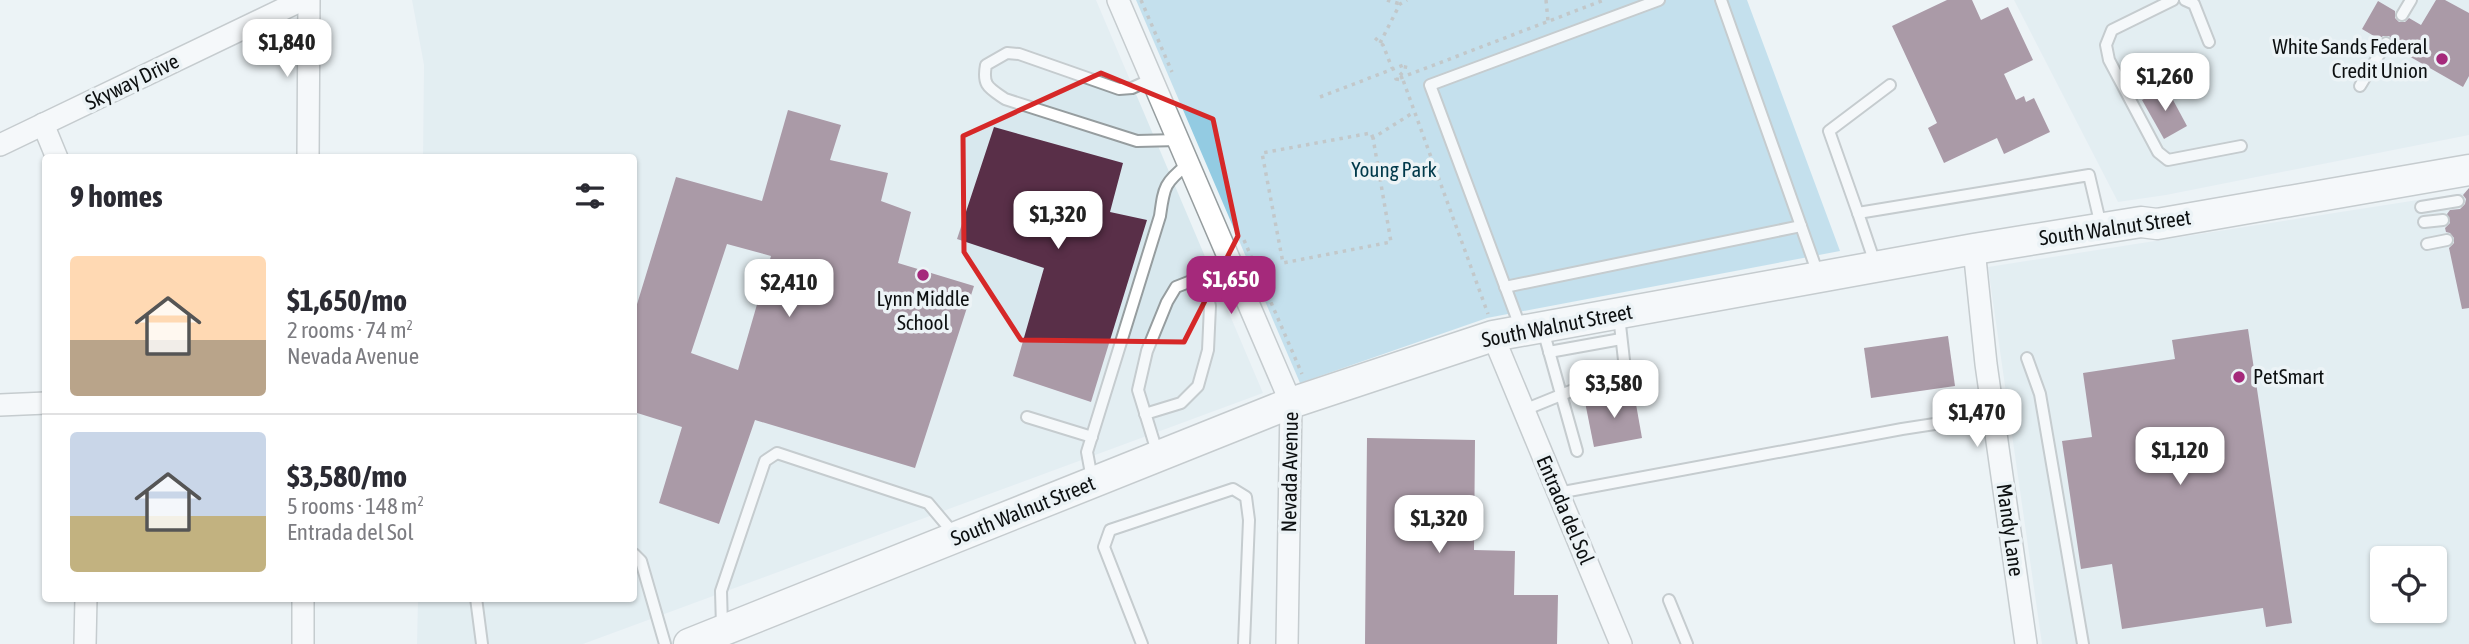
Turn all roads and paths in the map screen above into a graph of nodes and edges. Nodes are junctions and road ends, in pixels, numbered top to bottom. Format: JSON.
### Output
{"nodes":[{"id":1,"x":302,"y":0,"type":"edge"},
{"id":2,"x":309,"y":0,"type":"edge"},
{"id":3,"x":1118,"y":0,"type":"edge"},
{"id":4,"x":1141,"y":0,"type":"edge"},
{"id":5,"x":1387,"y":0,"type":"edge"},
{"id":6,"x":1407,"y":0,"type":"edge"},
{"id":7,"x":1546,"y":0,"type":"edge"},
{"id":8,"x":1604,"y":0,"type":"edge"},
{"id":9,"x":1659,"y":0,"type":"edge"},
{"id":10,"x":1721,"y":0,"type":"edge"},
{"id":11,"x":2173,"y":0,"type":"edge"},
{"id":12,"x":2185,"y":0,"type":"edge"},
{"id":13,"x":2411,"y":0,"type":"edge"},
{"id":14,"x":1400,"y":5,"type":"junction"},
{"id":15,"x":2402,"y":15,"type":"dead end"},
{"id":16,"x":1548,"y":21,"type":"junction"},
{"id":17,"x":1375,"y":38,"type":"dead end"},
{"id":18,"x":2209,"y":42,"type":"dead end"},
{"id":19,"x":1380,"y":43,"type":"junction"},
{"id":20,"x":2386,"y":43,"type":"dead end"},
{"id":21,"x":1392,"y":68,"type":"junction"},
{"id":22,"x":1162,"y":76,"type":"junction"},
{"id":23,"x":1396,"y":79,"type":"junction"},
{"id":24,"x":1891,"y":85,"type":"dead end"},
{"id":25,"x":2360,"y":86,"type":"dead end"},
{"id":26,"x":1320,"y":97,"type":"dead end"},
{"id":27,"x":1414,"y":112,"type":"junction"},
{"id":28,"x":43,"y":124,"type":"junction"},
{"id":29,"x":1373,"y":138,"type":"junction"},
{"id":30,"x":1178,"y":140,"type":"junction"},
{"id":31,"x":0,"y":145,"type":"edge"},
{"id":32,"x":2241,"y":146,"type":"dead end"},
{"id":33,"x":55,"y":154,"type":"edge"},
{"id":34,"x":308,"y":154,"type":"edge"},
{"id":35,"x":1188,"y":164,"type":"junction"},
{"id":36,"x":2469,"y":170,"type":"edge"},
{"id":37,"x":2458,"y":201,"type":"dead end"},
{"id":38,"x":2421,"y":207,"type":"dead end"},
{"id":39,"x":1858,"y":213,"type":"junction"},
{"id":40,"x":2443,"y":220,"type":"dead end"},
{"id":41,"x":2424,"y":222,"type":"dead end"},
{"id":42,"x":1801,"y":226,"type":"junction"},
{"id":43,"x":2102,"y":228,"type":"junction"},
{"id":44,"x":2447,"y":240,"type":"dead end"},
{"id":45,"x":2427,"y":244,"type":"dead end"},
{"id":46,"x":1974,"y":249,"type":"junction"},
{"id":47,"x":1232,"y":265,"type":"junction"},
{"id":48,"x":1876,"y":267,"type":"junction"},
{"id":49,"x":1203,"y":276,"type":"junction"},
{"id":50,"x":1819,"y":277,"type":"junction"},
{"id":51,"x":1505,"y":287,"type":"junction"},
{"id":52,"x":1620,"y":326,"type":"junction"},
{"id":53,"x":1521,"y":337,"type":"junction"},
{"id":54,"x":2027,"y":358,"type":"dead end"},
{"id":55,"x":1561,"y":395,"type":"junction"},
{"id":56,"x":42,"y":403,"type":"edge"},
{"id":57,"x":1291,"y":403,"type":"junction"},
{"id":58,"x":0,"y":405,"type":"edge"},
{"id":59,"x":1524,"y":410,"type":"junction"},
{"id":60,"x":1145,"y":414,"type":"junction"},
{"id":61,"x":1993,"y":415,"type":"junction"},
{"id":62,"x":1027,"y":417,"type":"dead end"},
{"id":63,"x":1092,"y":437,"type":"junction"},
{"id":64,"x":1577,"y":452,"type":"dead end"},
{"id":65,"x":1159,"y":456,"type":"junction"},
{"id":66,"x":1092,"y":483,"type":"junction"},
{"id":67,"x":1558,"y":494,"type":"junction"},
{"id":68,"x":957,"y":538,"type":"junction"},
{"id":69,"x":637,"y":557,"type":"edge"},
{"id":70,"x":1669,"y":600,"type":"dead end"},
{"id":71,"x":86,"y":602,"type":"edge"},
{"id":72,"x":303,"y":602,"type":"edge"},
{"id":73,"x":477,"y":602,"type":"edge"},
{"id":74,"x":701,"y":641,"type":"edge"},
{"id":75,"x":85,"y":644,"type":"edge"},
{"id":76,"x":303,"y":644,"type":"edge"},
{"id":77,"x":482,"y":644,"type":"edge"},
{"id":78,"x":665,"y":644,"type":"edge"},
{"id":79,"x":1142,"y":644,"type":"edge"},
{"id":80,"x":1244,"y":644,"type":"edge"},
{"id":81,"x":1287,"y":644,"type":"edge"},
{"id":82,"x":1621,"y":644,"type":"edge"},
{"id":83,"x":1687,"y":644,"type":"edge"},
{"id":84,"x":2026,"y":644,"type":"edge"},
{"id":85,"x":2083,"y":644,"type":"edge"}],
"edges":[{"from":1,"to":28,"type":"street","name":"Skyway Drive"},
{"from":2,"to":34,"type":"street"},
{"from":3,"to":22,"type":"street","name":"Nevada Avenue"},
{"from":4,"to":22,"type":"path"},
{"from":5,"to":14,"type":"path"},
{"from":6,"to":14,"type":"path"},
{"from":7,"to":16,"type":"path"},
{"from":8,"to":16,"type":"path"},
{"from":9,"to":51,"type":"lane"},
{"from":10,"to":42,"type":"lane"},
{"from":11,"to":32,"type":"lane"},
{"from":12,"to":18,"type":"lane"},
{"from":13,"to":15,"type":"lane"},
{"from":14,"to":19,"type":"path"},
{"from":16,"to":23,"type":"path"},
{"from":17,"to":19,"type":"path"},
{"from":19,"to":21,"type":"path"},
{"from":20,"to":25,"type":"lane"},
{"from":21,"to":23,"type":"path"},
{"from":21,"to":26,"type":"path"},
{"from":22,"to":30,"type":"street","name":"Nevada Avenue"},
{"from":22,"to":30,"type":"lane"},
{"from":23,"to":27,"type":"path"},
{"from":24,"to":39,"type":"lane"},
{"from":27,"to":29,"type":"path"},
{"from":27,"to":53,"type":"path"},
{"from":28,"to":31,"type":"street","name":"Skyway Drive"},
{"from":28,"to":33,"type":"street"},
{"from":29,"to":29,"type":"path"},
{"from":30,"to":35,"type":"street","name":"Nevada Avenue"},
{"from":35,"to":47,"type":"street","name":"Nevada Avenue"},
{"from":35,"to":63,"type":"lane"},
{"from":36,"to":43,"type":"street","name":"South Walnut Street"},
{"from":37,"to":38,"type":"lane"},
{"from":39,"to":43,"type":"lane"},
{"from":39,"to":48,"type":"lane"},
{"from":40,"to":41,"type":"lane"},
{"from":42,"to":50,"type":"lane"},
{"from":42,"to":51,"type":"lane"},
{"from":43,"to":46,"type":"street","name":"South Walnut Street"},
{"from":44,"to":45,"type":"lane"},
{"from":46,"to":48,"type":"street","name":"South Walnut Street"},
{"from":46,"to":61,"type":"street","name":"Mandy Lane"},
{"from":47,"to":49,"type":"lane"},
{"from":47,"to":57,"type":"street","name":"Nevada Avenue"},
{"from":48,"to":50,"type":"street","name":"South Walnut Street"},
{"from":49,"to":60,"type":"lane"},
{"from":49,"to":60,"type":"lane"},
{"from":50,"to":52,"type":"street","name":"South Walnut Street"},
{"from":51,"to":53,"type":"lane"},
{"from":52,"to":53,"type":"street","name":"South Walnut Street"},
{"from":52,"to":55,"type":"lane"},
{"from":53,"to":55,"type":"lane"},
{"from":53,"to":57,"type":"street","name":"South Walnut Street"},
{"from":53,"to":59,"type":"street","name":"Entrada del Sol"},
{"from":54,"to":85,"type":"lane"},
{"from":55,"to":59,"type":"lane"},
{"from":55,"to":64,"type":"lane"},
{"from":56,"to":58,"type":"street"},
{"from":57,"to":65,"type":"street","name":"South Walnut Street"},
{"from":57,"to":81,"type":"street","name":"Nevada Avenue"},
{"from":59,"to":67,"type":"street","name":"Entrada del Sol"},
{"from":60,"to":65,"type":"lane"},
{"from":61,"to":67,"type":"lane"},
{"from":61,"to":84,"type":"street","name":"Mandy Lane"},
{"from":62,"to":63,"type":"lane"},
{"from":63,"to":66,"type":"lane"},
{"from":65,"to":66,"type":"street","name":"South Walnut Street"},
{"from":66,"to":68,"type":"street","name":"South Walnut Street"},
{"from":67,"to":82,"type":"street","name":"Entrada del Sol"},
{"from":68,"to":74,"type":"street","name":"South Walnut Street"},
{"from":68,"to":74,"type":"lane"},
{"from":69,"to":78,"type":"lane"},
{"from":70,"to":83,"type":"lane"},
{"from":71,"to":75,"type":"street"},
{"from":72,"to":76,"type":"street"},
{"from":73,"to":77,"type":"lane"},
{"from":79,"to":80,"type":"lane"}]}
